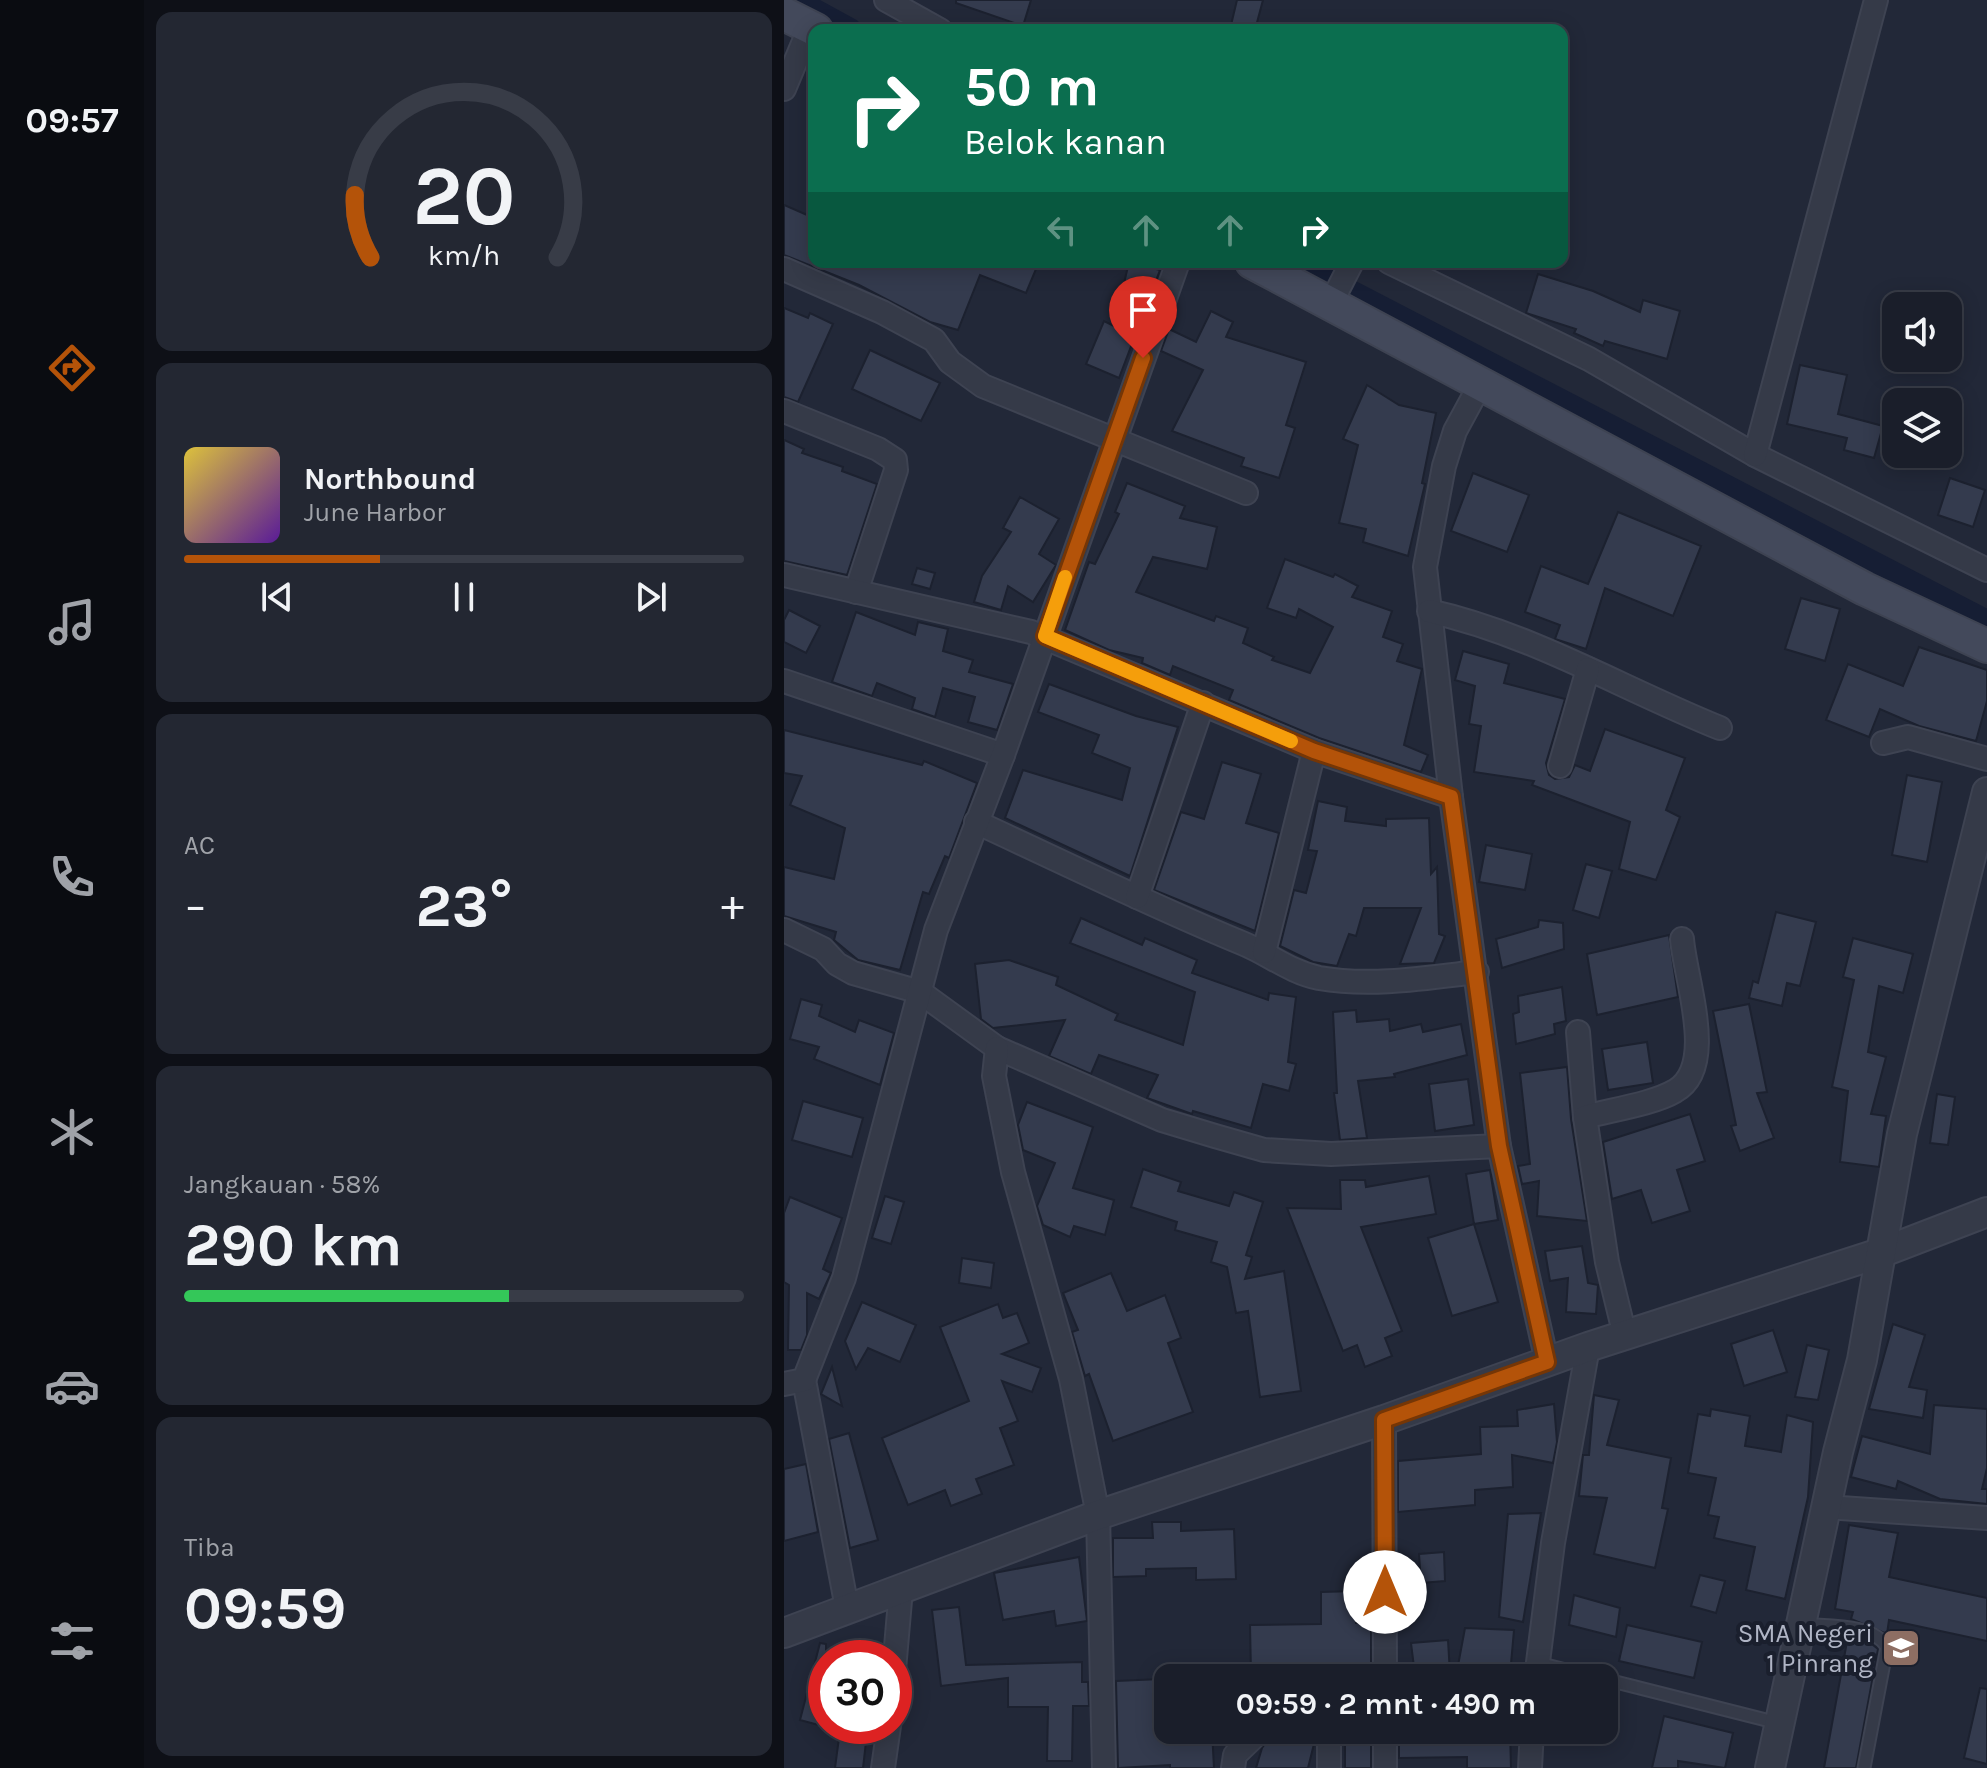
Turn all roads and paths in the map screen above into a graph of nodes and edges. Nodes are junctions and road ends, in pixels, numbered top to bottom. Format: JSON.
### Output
{"nodes":[{"id":1,"x":886,"y":0,"type":"edge"},
{"id":2,"x":1876,"y":0,"type":"edge"},
{"id":3,"x":803,"y":24,"type":"edge"},
{"id":4,"x":929,"y":24,"type":"edge"},
{"id":5,"x":784,"y":89,"type":"edge"},
{"id":6,"x":1176,"y":268,"type":"edge"},
{"id":7,"x":1265,"y":268,"type":"edge"},
{"id":8,"x":1349,"y":268,"type":"edge"},
{"id":9,"x":1401,"y":268,"type":"edge"},
{"id":10,"x":784,"y":269,"type":"edge"},
{"id":11,"x":1332,"y":298,"type":"junction"},
{"id":12,"x":1481,"y":383,"type":"junction"},
{"id":13,"x":784,"y":411,"type":"edge"},
{"id":14,"x":1114,"y":438,"type":"junction"},
{"id":15,"x":1755,"y":455,"type":"junction"},
{"id":16,"x":1246,"y":493,"type":"dead end"},
{"id":17,"x":1987,"y":570,"type":"edge"},
{"id":18,"x":784,"y":575,"type":"edge"},
{"id":19,"x":856,"y":592,"type":"junction"},
{"id":20,"x":1429,"y":611,"type":"junction"},
{"id":21,"x":1045,"y":636,"type":"junction"},
{"id":22,"x":1987,"y":646,"type":"edge"},
{"id":23,"x":1588,"y":669,"type":"junction"},
{"id":24,"x":784,"y":681,"type":"edge"},
{"id":25,"x":1203,"y":703,"type":"junction"},
{"id":26,"x":1720,"y":728,"type":"dead end"},
{"id":27,"x":1883,"y":743,"type":"dead end"},
{"id":28,"x":1314,"y":751,"type":"junction"},
{"id":29,"x":1003,"y":755,"type":"junction"},
{"id":30,"x":1987,"y":759,"type":"edge"},
{"id":31,"x":1560,"y":766,"type":"dead end"},
{"id":32,"x":1987,"y":792,"type":"edge"},
{"id":33,"x":1451,"y":797,"type":"junction"},
{"id":34,"x":976,"y":822,"type":"junction"},
{"id":35,"x":1137,"y":897,"type":"junction"},
{"id":36,"x":784,"y":930,"type":"edge"},
{"id":37,"x":1682,"y":939,"type":"dead end"},
{"id":38,"x":1264,"y":952,"type":"junction"},
{"id":39,"x":1477,"y":972,"type":"junction"},
{"id":40,"x":920,"y":992,"type":"junction"},
{"id":41,"x":1578,"y":1032,"type":"dead end"},
{"id":42,"x":997,"y":1048,"type":"junction"},
{"id":43,"x":1585,"y":1117,"type":"junction"},
{"id":44,"x":1499,"y":1146,"type":"junction"},
{"id":45,"x":1987,"y":1212,"type":"edge"},
{"id":46,"x":1883,"y":1252,"type":"junction"},
{"id":47,"x":1625,"y":1336,"type":"junction"},
{"id":48,"x":1588,"y":1347,"type":"junction"},
{"id":49,"x":1547,"y":1362,"type":"junction"},
{"id":50,"x":794,"y":1382,"type":"edge"},
{"id":51,"x":1384,"y":1420,"type":"junction"},
{"id":52,"x":1826,"y":1507,"type":"junction"},
{"id":53,"x":1098,"y":1515,"type":"junction"},
{"id":54,"x":1987,"y":1518,"type":"edge"},
{"id":55,"x":901,"y":1589,"type":"junction"},
{"id":56,"x":847,"y":1608,"type":"junction"},
{"id":57,"x":1800,"y":1624,"type":"junction"},
{"id":58,"x":784,"y":1633,"type":"edge"},
{"id":59,"x":897,"y":1640,"type":"edge"},
{"id":60,"x":1385,"y":1664,"type":"edge"},
{"id":61,"x":1538,"y":1664,"type":"edge"},
{"id":62,"x":1618,"y":1683,"type":"edge"},
{"id":63,"x":1778,"y":1723,"type":"junction"},
{"id":64,"x":886,"y":1744,"type":"edge"},
{"id":65,"x":1246,"y":1744,"type":"edge"},
{"id":66,"x":1329,"y":1744,"type":"edge"},
{"id":67,"x":1385,"y":1744,"type":"edge"},
{"id":68,"x":1531,"y":1744,"type":"edge"},
{"id":69,"x":883,"y":1768,"type":"edge"},
{"id":70,"x":1104,"y":1768,"type":"edge"},
{"id":71,"x":1233,"y":1768,"type":"edge"},
{"id":72,"x":1329,"y":1768,"type":"edge"},
{"id":73,"x":1385,"y":1768,"type":"edge"},
{"id":74,"x":1530,"y":1768,"type":"edge"},
{"id":75,"x":1770,"y":1768,"type":"edge"},
{"id":76,"x":1864,"y":1768,"type":"edge"}],
"edges":[{"from":1,"to":4,"type":"street"},
{"from":2,"to":15,"type":"street"},
{"from":3,"to":5,"type":"street"},
{"from":6,"to":14,"type":"street"},
{"from":7,"to":11,"type":"main road"},
{"from":8,"to":11,"type":"street"},
{"from":9,"to":15,"type":"street"},
{"from":10,"to":14,"type":"street"},
{"from":11,"to":12,"type":"main road"},
{"from":12,"to":20,"type":"street"},
{"from":12,"to":22,"type":"main road"},
{"from":13,"to":19,"type":"street"},
{"from":14,"to":16,"type":"street"},
{"from":14,"to":21,"type":"street"},
{"from":15,"to":17,"type":"street"},
{"from":18,"to":19,"type":"street"},
{"from":19,"to":21,"type":"street"},
{"from":20,"to":23,"type":"street"},
{"from":20,"to":33,"type":"street"},
{"from":21,"to":25,"type":"street"},
{"from":21,"to":29,"type":"street"},
{"from":23,"to":26,"type":"street"},
{"from":23,"to":31,"type":"street"},
{"from":24,"to":29,"type":"street"},
{"from":25,"to":28,"type":"street"},
{"from":25,"to":35,"type":"street"},
{"from":27,"to":30,"type":"street"},
{"from":28,"to":33,"type":"street"},
{"from":28,"to":38,"type":"street"},
{"from":29,"to":34,"type":"street"},
{"from":32,"to":46,"type":"street"},
{"from":33,"to":39,"type":"street"},
{"from":34,"to":35,"type":"street"},
{"from":34,"to":40,"type":"street"},
{"from":35,"to":38,"type":"street"},
{"from":36,"to":40,"type":"street"},
{"from":37,"to":43,"type":"street"},
{"from":38,"to":39,"type":"street"},
{"from":39,"to":44,"type":"street"},
{"from":40,"to":42,"type":"street"},
{"from":40,"to":50,"type":"street"},
{"from":41,"to":43,"type":"street"},
{"from":42,"to":44,"type":"street"},
{"from":42,"to":53,"type":"street"},
{"from":43,"to":47,"type":"street"},
{"from":44,"to":49,"type":"street"},
{"from":45,"to":46,"type":"street"},
{"from":46,"to":47,"type":"street"},
{"from":46,"to":52,"type":"street"},
{"from":47,"to":48,"type":"street"},
{"from":48,"to":49,"type":"street"},
{"from":48,"to":61,"type":"street"},
{"from":49,"to":51,"type":"street"},
{"from":50,"to":56,"type":"street"},
{"from":51,"to":53,"type":"street"},
{"from":51,"to":60,"type":"street"},
{"from":52,"to":54,"type":"street"},
{"from":52,"to":57,"type":"street"},
{"from":53,"to":55,"type":"street"},
{"from":53,"to":70,"type":"street"},
{"from":55,"to":56,"type":"street"},
{"from":55,"to":59,"type":"street"},
{"from":56,"to":58,"type":"street"},
{"from":57,"to":63,"type":"street"},
{"from":57,"to":76,"type":"lane"},
{"from":62,"to":63,"type":"lane"},
{"from":63,"to":75,"type":"street"},
{"from":64,"to":69,"type":"street"},
{"from":65,"to":71,"type":"street"},
{"from":66,"to":72,"type":"street"},
{"from":67,"to":73,"type":"street"},
{"from":68,"to":74,"type":"street"}]}
